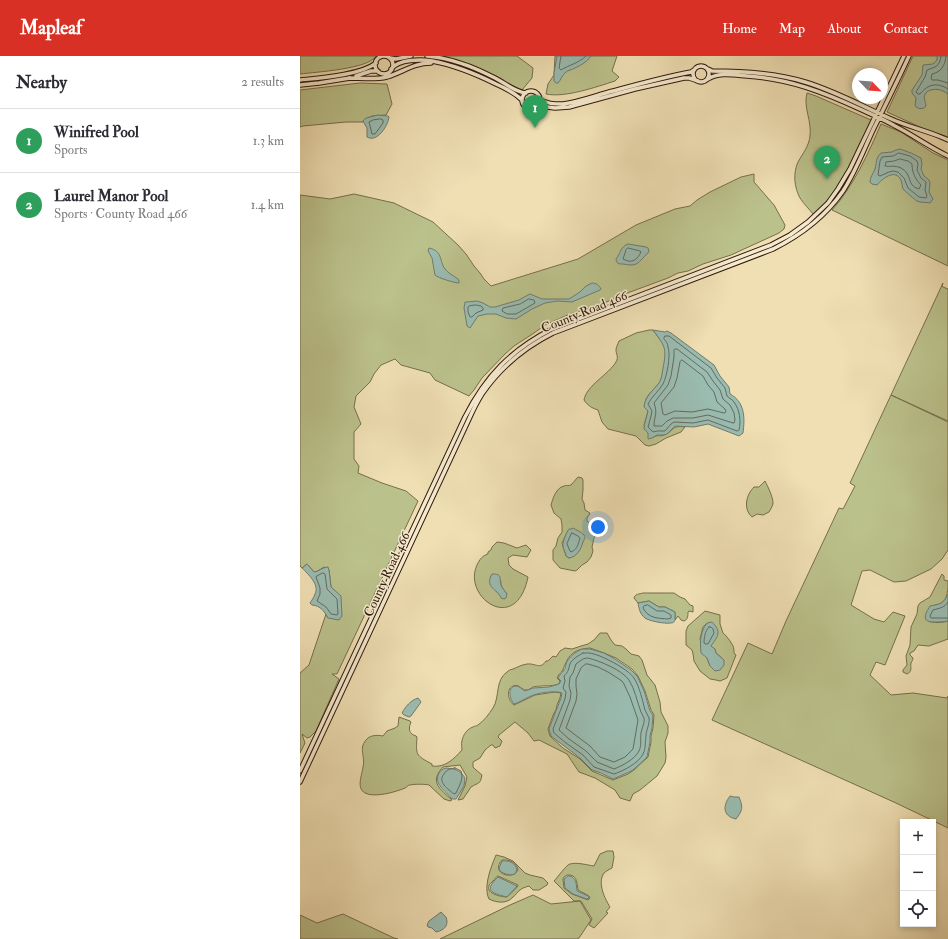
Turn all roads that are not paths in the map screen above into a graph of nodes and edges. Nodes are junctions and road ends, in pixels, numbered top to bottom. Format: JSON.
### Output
{"nodes":[{"id":1,"x":411,"y":56,"type":"edge"},
{"id":2,"x":427,"y":56,"type":"edge"},
{"id":3,"x":904,"y":56,"type":"edge"},
{"id":4,"x":909,"y":56,"type":"edge"},
{"id":5,"x":390,"y":58,"type":"junction"},
{"id":6,"x":376,"y":63,"type":"junction"},
{"id":7,"x":442,"y":63,"type":"junction"},
{"id":8,"x":391,"y":69,"type":"junction"},
{"id":9,"x":708,"y":69,"type":"junction"},
{"id":10,"x":694,"y":70,"type":"junction"},
{"id":11,"x":378,"y":71,"type":"junction"},
{"id":12,"x":349,"y":78,"type":"junction"},
{"id":13,"x":708,"y":79,"type":"junction"},
{"id":14,"x":300,"y":80,"type":"edge"},
{"id":15,"x":698,"y":81,"type":"junction"},
{"id":16,"x":300,"y":85,"type":"edge"},
{"id":17,"x":806,"y":85,"type":"junction"},
{"id":18,"x":526,"y":93,"type":"junction"},
{"id":19,"x":539,"y":99,"type":"junction"},
{"id":20,"x":522,"y":100,"type":"junction"},
{"id":21,"x":535,"y":108,"type":"junction"},
{"id":22,"x":878,"y":115,"type":"junction"},
{"id":23,"x":948,"y":140,"type":"edge"},
{"id":24,"x":948,"y":156,"type":"edge"},
{"id":25,"x":822,"y":209,"type":"junction"},
{"id":26,"x":814,"y":217,"type":"junction"},
{"id":27,"x":814,"y":222,"type":"junction"},
{"id":28,"x":808,"y":228,"type":"junction"},
{"id":29,"x":491,"y":376,"type":"junction"},
{"id":30,"x":491,"y":383,"type":"junction"},
{"id":31,"x":300,"y":772,"type":"edge"},
{"id":32,"x":300,"y":782,"type":"edge"}],
"edges":[{"from":1,"to":5,"type":"main road"},
{"from":2,"to":18,"type":"main road"},
{"from":3,"to":22,"type":"main road","name":"County Road 466"},
{"from":4,"to":22,"type":"main road","name":"County Road 466"},
{"from":5,"to":6,"type":"main road"},
{"from":5,"to":8,"type":"main road"},
{"from":6,"to":11,"type":"main road"},
{"from":6,"to":14,"type":"main road"},
{"from":7,"to":8,"type":"main road"},
{"from":7,"to":12,"type":"main road"},
{"from":7,"to":20,"type":"main road"},
{"from":8,"to":11,"type":"main road"},
{"from":9,"to":10,"type":"main road"},
{"from":9,"to":13,"type":"main road"},
{"from":9,"to":17,"type":"main road"},
{"from":10,"to":15,"type":"main road"},
{"from":10,"to":19,"type":"main road"},
{"from":11,"to":12,"type":"main road"},
{"from":12,"to":16,"type":"main road"},
{"from":13,"to":15,"type":"main road"},
{"from":13,"to":17,"type":"main road"},
{"from":15,"to":21,"type":"main road"},
{"from":17,"to":22,"type":"main road"},
{"from":18,"to":19,"type":"main road"},
{"from":18,"to":20,"type":"main road"},
{"from":19,"to":21,"type":"main road"},
{"from":20,"to":21,"type":"main road"},
{"from":22,"to":23,"type":"main road"},
{"from":22,"to":24,"type":"main road"},
{"from":22,"to":25,"type":"main road","name":"County Road 466"},
{"from":22,"to":27,"type":"main road","name":"County Road 466"},
{"from":25,"to":26,"type":"main road","name":"County Road 466"},
{"from":25,"to":27,"type":"main road"},
{"from":26,"to":28,"type":"main road"},
{"from":26,"to":29,"type":"main road","name":"County Road 466"},
{"from":27,"to":28,"type":"main road","name":"County Road 466"},
{"from":28,"to":30,"type":"main road","name":"County Road 466"},
{"from":29,"to":30,"type":"main road"},
{"from":29,"to":31,"type":"main road","name":"County Road 466"},
{"from":30,"to":32,"type":"main road","name":"County Road 466"}]}
